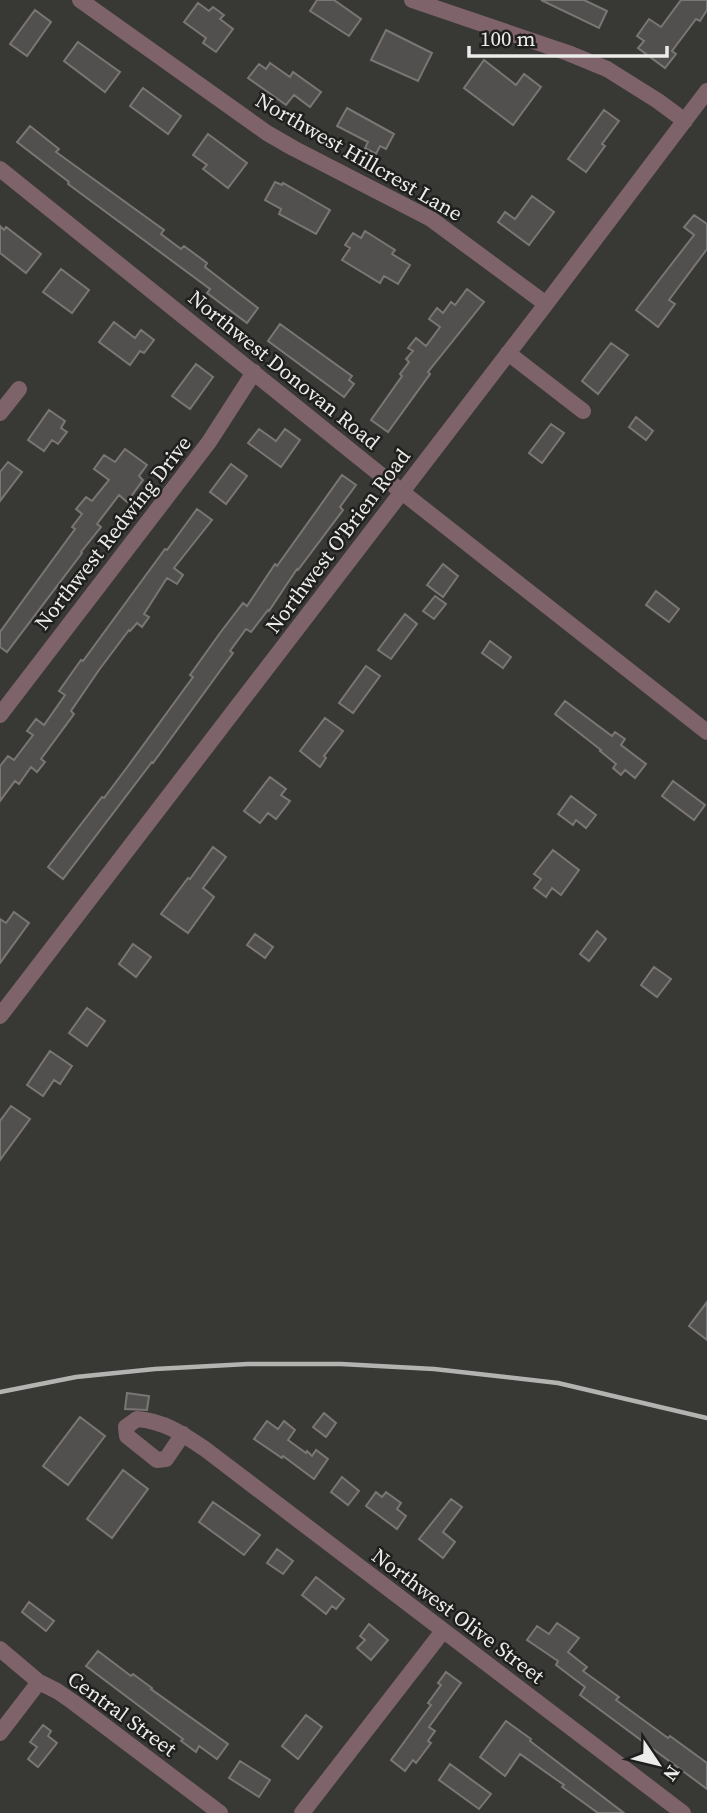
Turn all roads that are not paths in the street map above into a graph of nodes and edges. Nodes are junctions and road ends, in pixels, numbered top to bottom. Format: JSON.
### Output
{"nodes":[{"id":1,"x":80,"y":0,"type":"edge"},
{"id":2,"x":412,"y":0,"type":"edge"},
{"id":3,"x":707,"y":91,"type":"edge"},
{"id":4,"x":685,"y":121,"type":"junction"},
{"id":5,"x":0,"y":169,"type":"edge"},
{"id":6,"x":546,"y":304,"type":"junction"},
{"id":7,"x":508,"y":353,"type":"junction"},
{"id":8,"x":254,"y":372,"type":"junction"},
{"id":9,"x":19,"y":389,"type":"dead end"},
{"id":10,"x":583,"y":411,"type":"dead end"},
{"id":11,"x":0,"y":413,"type":"edge"},
{"id":12,"x":402,"y":492,"type":"junction"},
{"id":13,"x":0,"y":715,"type":"edge"},
{"id":14,"x":707,"y":732,"type":"edge"},
{"id":15,"x":0,"y":1016,"type":"edge"},
{"id":16,"x":183,"y":1434,"type":"dead end"},
{"id":17,"x":443,"y":1632,"type":"junction"},
{"id":18,"x":0,"y":1649,"type":"edge"},
{"id":19,"x":38,"y":1682,"type":"junction"},
{"id":20,"x":0,"y":1733,"type":"edge"},
{"id":21,"x":220,"y":1813,"type":"edge"},
{"id":22,"x":302,"y":1813,"type":"edge"},
{"id":23,"x":683,"y":1813,"type":"edge"}],
"edges":[{"from":1,"to":6,"type":"street","name":"Northwest Hillcrest Lane"},
{"from":2,"to":4,"type":"street"},
{"from":3,"to":4,"type":"street","name":"Northwest O'Brien Road"},
{"from":4,"to":6,"type":"street","name":"Northwest O'Brien Road"},
{"from":5,"to":8,"type":"street","name":"Northwest Donovan Road"},
{"from":6,"to":7,"type":"street","name":"Northwest O'Brien Road"},
{"from":7,"to":10,"type":"street"},
{"from":7,"to":12,"type":"street","name":"Northwest O'Brien Road"},
{"from":8,"to":12,"type":"street","name":"Northwest Donovan Road"},
{"from":8,"to":13,"type":"street","name":"Northwest Redwing Drive"},
{"from":9,"to":11,"type":"street"},
{"from":12,"to":14,"type":"street","name":"Northwest Donovan Road"},
{"from":12,"to":15,"type":"street","name":"Northwest O'Brien Road"},
{"from":16,"to":17,"type":"street","name":"Northwest Olive Street"},
{"from":17,"to":22,"type":"street"},
{"from":17,"to":23,"type":"street","name":"Northwest Olive Street"},
{"from":18,"to":19,"type":"street","name":"Central Street"},
{"from":19,"to":20,"type":"street"},
{"from":19,"to":21,"type":"street","name":"Central Street"}]}
